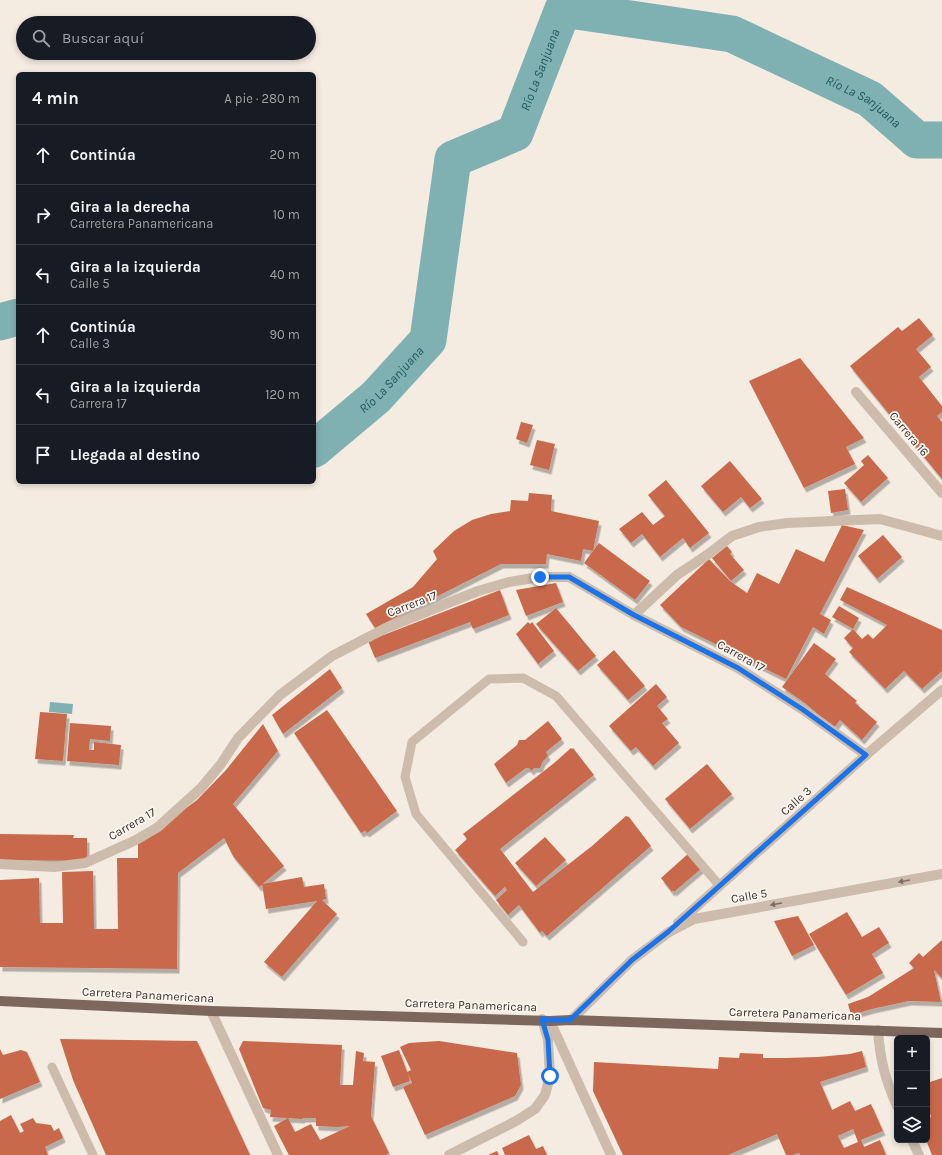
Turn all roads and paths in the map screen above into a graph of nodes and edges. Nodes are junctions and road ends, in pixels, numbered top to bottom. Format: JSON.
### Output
{"nodes":[{"id":1,"x":856,"y":392,"type":"dead end"},
{"id":2,"x":942,"y":493,"type":"edge"},
{"id":3,"x":942,"y":536,"type":"edge"},
{"id":4,"x":634,"y":615,"type":"junction"},
{"id":5,"x":942,"y":690,"type":"edge"},
{"id":6,"x":866,"y":755,"type":"junction"},
{"id":7,"x":0,"y":864,"type":"edge"},
{"id":8,"x":942,"y":874,"type":"edge"},
{"id":9,"x":720,"y":886,"type":"junction"},
{"id":10,"x":668,"y":932,"type":"junction"},
{"id":11,"x":523,"y":942,"type":"dead end"},
{"id":12,"x":0,"y":1001,"type":"edge"},
{"id":13,"x":211,"y":1011,"type":"junction"},
{"id":14,"x":546,"y":1020,"type":"junction"},
{"id":15,"x":570,"y":1020,"type":"junction"},
{"id":16,"x":878,"y":1030,"type":"junction"},
{"id":17,"x":942,"y":1033,"type":"edge"},
{"id":18,"x":52,"y":1067,"type":"dead end"},
{"id":19,"x":894,"y":1100,"type":"edge"},
{"id":20,"x":913,"y":1143,"type":"edge"},
{"id":21,"x":93,"y":1155,"type":"edge"},
{"id":22,"x":278,"y":1155,"type":"edge"},
{"id":23,"x":449,"y":1155,"type":"edge"},
{"id":24,"x":611,"y":1155,"type":"edge"},
{"id":25,"x":919,"y":1155,"type":"edge"}],
"edges":[{"from":1,"to":2,"type":"street","name":"Carrera 16"},
{"from":3,"to":4,"type":"street"},
{"from":4,"to":6,"type":"street","name":"Carrera 17"},
{"from":4,"to":7,"type":"street","name":"Carrera 17"},
{"from":5,"to":6,"type":"street","name":"Calle 3"},
{"from":6,"to":9,"type":"street","name":"Calle 3"},
{"from":8,"to":10,"type":"street","name":"Calle 5","one_way":true},
{"from":9,"to":10,"type":"street","name":"Calle 3"},
{"from":9,"to":11,"type":"lane"},
{"from":10,"to":15,"type":"street","name":"Calle 5"},
{"from":12,"to":13,"type":"main road","name":"Carretera Panamericana"},
{"from":13,"to":14,"type":"main road","name":"Carretera Panamericana"},
{"from":13,"to":22,"type":"street"},
{"from":14,"to":15,"type":"main road","name":"Carretera Panamericana"},
{"from":14,"to":23,"type":"street"},
{"from":14,"to":24,"type":"street"},
{"from":15,"to":16,"type":"main road","name":"Carretera Panamericana"},
{"from":16,"to":17,"type":"main road","name":"Carretera Panamericana"},
{"from":16,"to":19,"type":"street"},
{"from":18,"to":21,"type":"lane"},
{"from":20,"to":25,"type":"street"}]}
